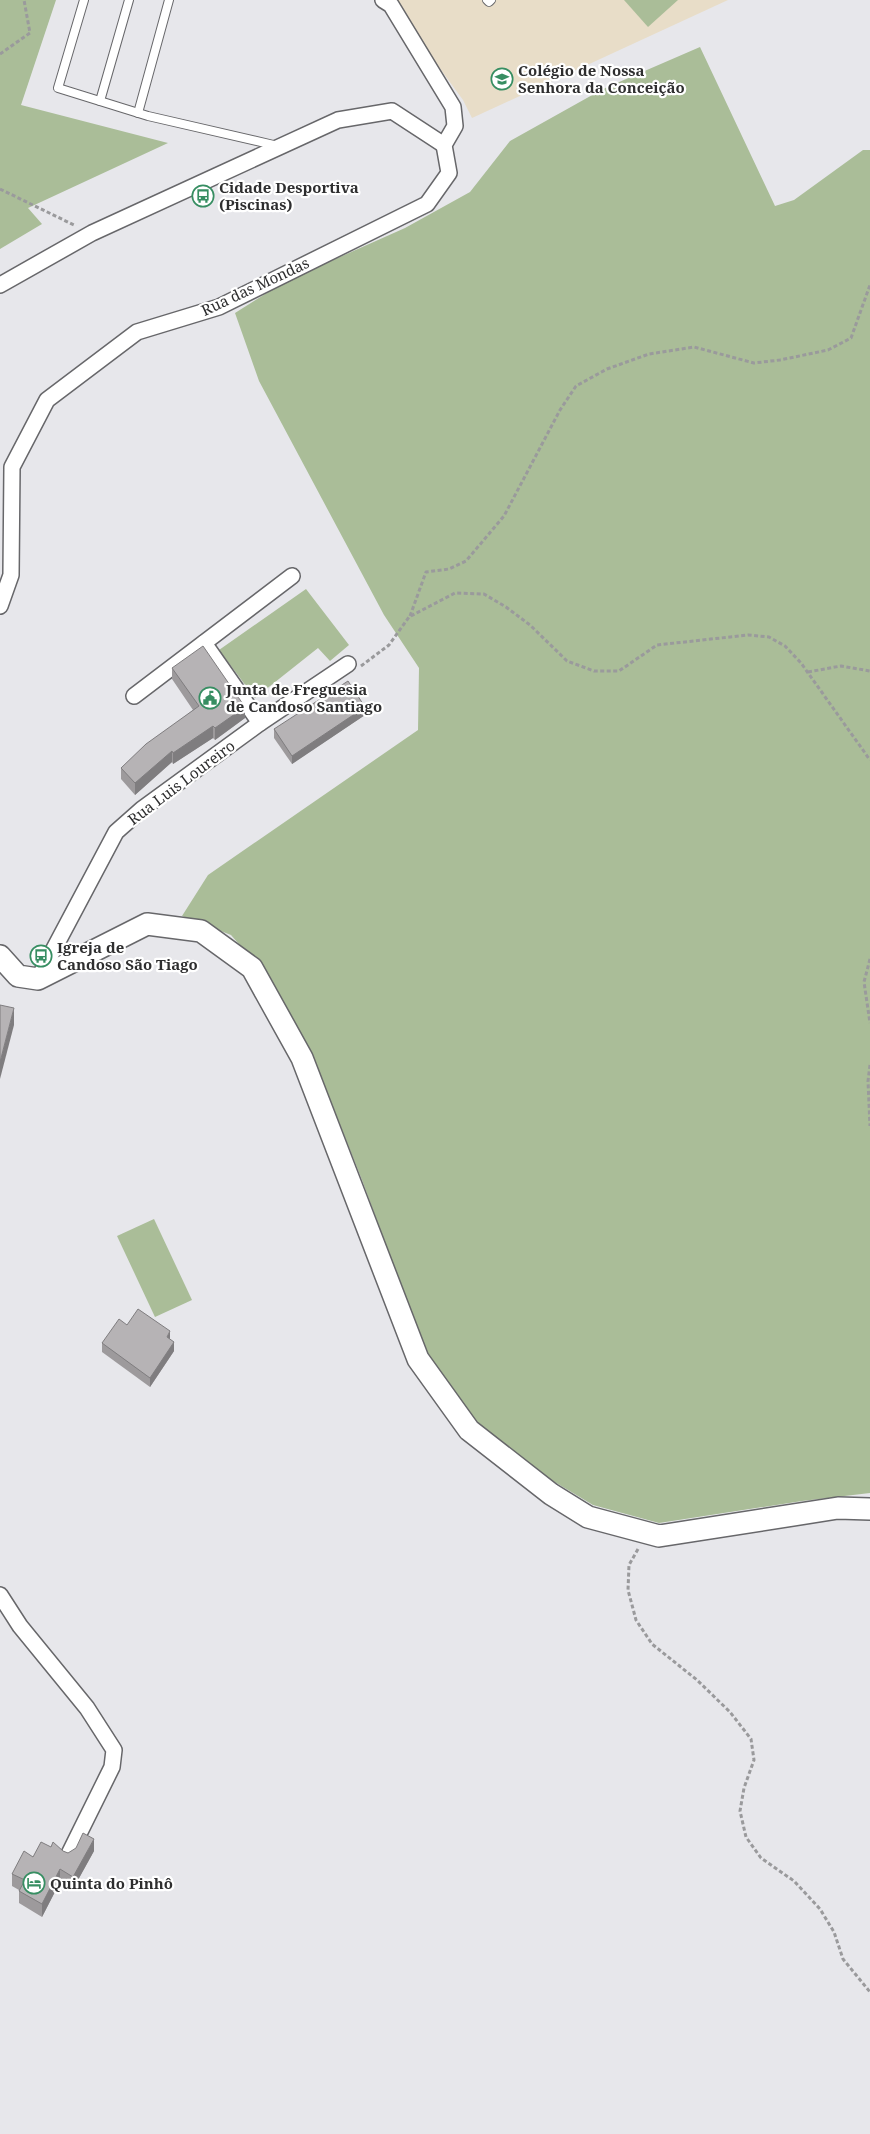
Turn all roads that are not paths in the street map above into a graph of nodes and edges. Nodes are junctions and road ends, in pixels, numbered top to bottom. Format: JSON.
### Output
{"nodes":[{"id":1,"x":84,"y":0,"type":"edge"},
{"id":2,"x":129,"y":0,"type":"edge"},
{"id":3,"x":169,"y":0,"type":"edge"},
{"id":4,"x":383,"y":0,"type":"edge"},
{"id":5,"x":100,"y":101,"type":"junction"},
{"id":6,"x":138,"y":113,"type":"junction"},
{"id":7,"x":444,"y":145,"type":"junction"},
{"id":8,"x":280,"y":146,"type":"junction"},
{"id":9,"x":0,"y":285,"type":"edge"},
{"id":10,"x":292,"y":576,"type":"dead end"},
{"id":11,"x":0,"y":606,"type":"edge"},
{"id":12,"x":204,"y":643,"type":"junction"},
{"id":13,"x":348,"y":664,"type":"road end"},
{"id":14,"x":134,"y":696,"type":"dead end"},
{"id":15,"x":260,"y":723,"type":"junction"},
{"id":16,"x":0,"y":956,"type":"edge"},
{"id":17,"x":38,"y":978,"type":"junction"},
{"id":18,"x":870,"y":1509,"type":"edge"},
{"id":19,"x":0,"y":1594,"type":"edge"},
{"id":20,"x":68,"y":1856,"type":"edge"}],
"edges":[{"from":1,"to":5,"type":"lane"},
{"from":2,"to":5,"type":"lane"},
{"from":3,"to":6,"type":"lane"},
{"from":4,"to":7,"type":"street"},
{"from":5,"to":6,"type":"lane"},
{"from":6,"to":8,"type":"lane"},
{"from":7,"to":8,"type":"street"},
{"from":7,"to":11,"type":"street","name":"Rua das Mondas"},
{"from":8,"to":9,"type":"street"},
{"from":10,"to":12,"type":"street"},
{"from":12,"to":14,"type":"street"},
{"from":12,"to":15,"type":"street"},
{"from":13,"to":15,"type":"street","name":"Rua Luis Loureiro"},
{"from":15,"to":17,"type":"street","name":"Rua Luis Loureiro"},
{"from":16,"to":17,"type":"street"},
{"from":17,"to":18,"type":"street"},
{"from":19,"to":20,"type":"street"}]}
